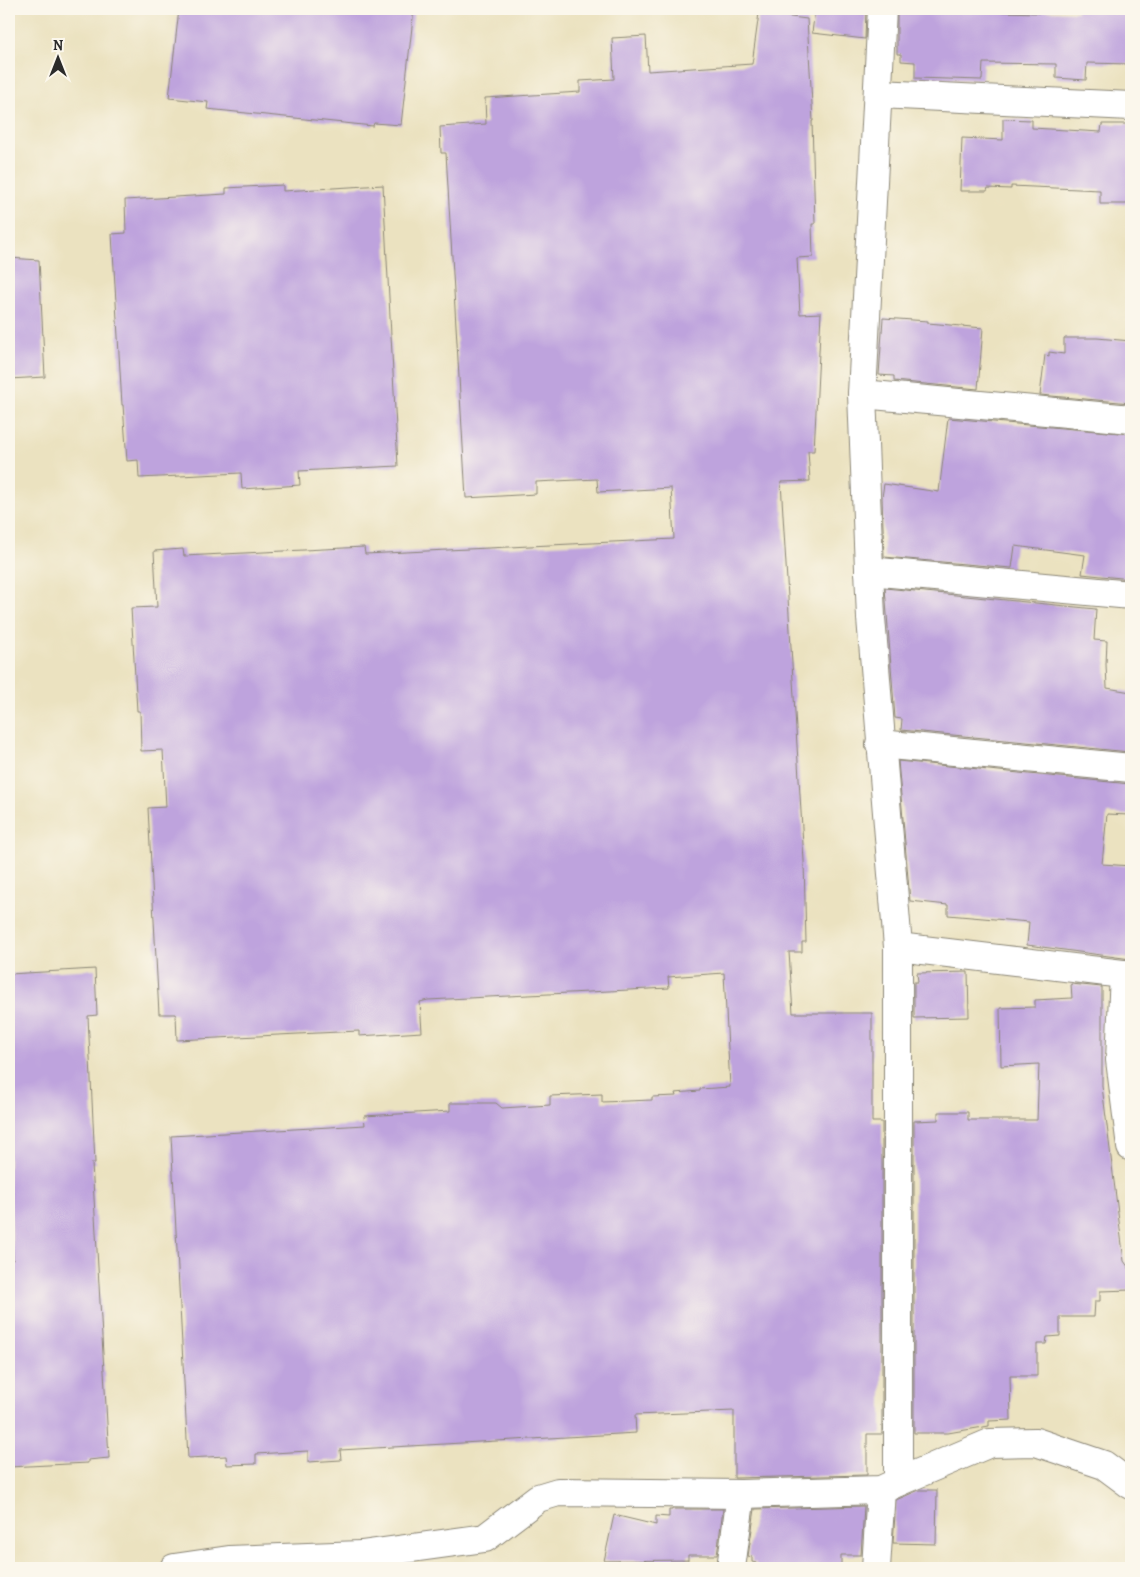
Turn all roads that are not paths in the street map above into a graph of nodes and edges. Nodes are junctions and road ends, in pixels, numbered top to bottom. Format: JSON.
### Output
{"nodes":[{"id":1,"x":882,"y":9,"type":"edge"},
{"id":2,"x":879,"y":94,"type":"junction"},
{"id":3,"x":1131,"y":106,"type":"edge"},
{"id":4,"x":862,"y":394,"type":"junction"},
{"id":5,"x":1131,"y":419,"type":"edge"},
{"id":6,"x":869,"y":571,"type":"junction"},
{"id":7,"x":1131,"y":595,"type":"edge"},
{"id":8,"x":880,"y":744,"type":"junction"},
{"id":9,"x":1131,"y":768,"type":"edge"},
{"id":10,"x":898,"y":947,"type":"junction"},
{"id":11,"x":1128,"y":974,"type":"edge"},
{"id":12,"x":1131,"y":1147,"type":"edge"},
{"id":13,"x":1131,"y":1485,"type":"edge"},
{"id":14,"x":890,"y":1486,"type":"junction"},
{"id":15,"x":741,"y":1494,"type":"junction"},
{"id":16,"x":174,"y":1568,"type":"edge"},
{"id":17,"x":732,"y":1568,"type":"edge"},
{"id":18,"x":876,"y":1568,"type":"edge"}],
"edges":[{"from":1,"to":2,"type":"street"},
{"from":2,"to":3,"type":"street"},
{"from":2,"to":4,"type":"street"},
{"from":4,"to":5,"type":"street"},
{"from":4,"to":6,"type":"street"},
{"from":6,"to":7,"type":"street"},
{"from":6,"to":8,"type":"street"},
{"from":8,"to":9,"type":"street"},
{"from":8,"to":10,"type":"street"},
{"from":10,"to":11,"type":"street"},
{"from":10,"to":14,"type":"street"},
{"from":11,"to":12,"type":"street"},
{"from":13,"to":14,"type":"street"},
{"from":14,"to":15,"type":"street"},
{"from":14,"to":18,"type":"street"},
{"from":15,"to":16,"type":"street"},
{"from":15,"to":17,"type":"street"}]}
